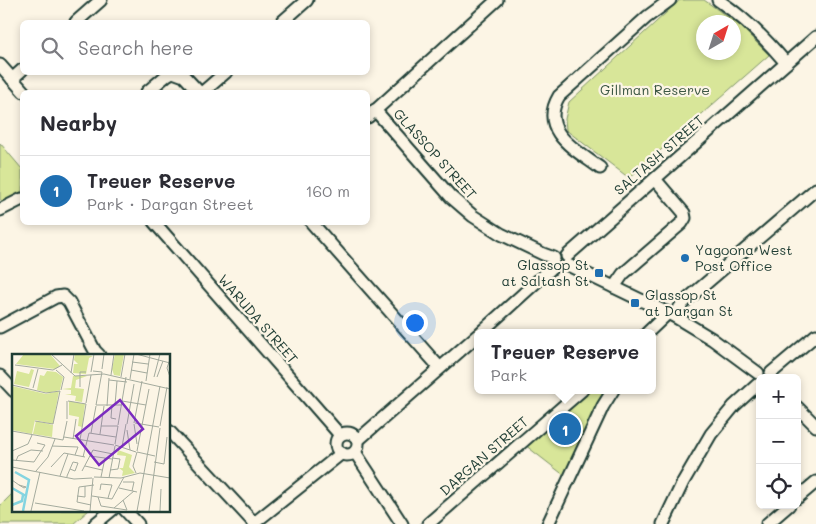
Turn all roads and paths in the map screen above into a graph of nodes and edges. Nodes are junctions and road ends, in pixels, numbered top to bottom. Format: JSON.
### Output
{"nodes":[{"id":1,"x":101,"y":0,"type":"edge"},
{"id":2,"x":307,"y":0,"type":"edge"},
{"id":3,"x":497,"y":0,"type":"edge"},
{"id":4,"x":670,"y":0,"type":"edge"},
{"id":5,"x":718,"y":0,"type":"edge"},
{"id":6,"x":78,"y":20,"type":"edge"},
{"id":7,"x":284,"y":20,"type":"edge"},
{"id":8,"x":816,"y":37,"type":"edge"},
{"id":9,"x":786,"y":64,"type":"junction"},
{"id":10,"x":0,"y":65,"type":"edge"},
{"id":11,"x":20,"y":72,"type":"edge"},
{"id":12,"x":167,"y":75,"type":"edge"},
{"id":13,"x":181,"y":75,"type":"edge"},
{"id":14,"x":223,"y":75,"type":"edge"},
{"id":15,"x":12,"y":79,"type":"junction"},
{"id":16,"x":22,"y":90,"type":"edge"},
{"id":17,"x":149,"y":90,"type":"edge"},
{"id":18,"x":197,"y":90,"type":"edge"},
{"id":19,"x":205,"y":90,"type":"edge"},
{"id":20,"x":371,"y":114,"type":"edge"},
{"id":21,"x":600,"y":168,"type":"dead end"},
{"id":22,"x":655,"y":179,"type":"junction"},
{"id":23,"x":816,"y":189,"type":"edge"},
{"id":24,"x":20,"y":200,"type":"edge"},
{"id":25,"x":0,"y":210,"type":"edge"},
{"id":26,"x":157,"y":225,"type":"edge"},
{"id":27,"x":314,"y":225,"type":"edge"},
{"id":28,"x":568,"y":261,"type":"junction"},
{"id":29,"x":554,"y":262,"type":"junction"},
{"id":30,"x":614,"y":287,"type":"junction"},
{"id":31,"x":671,"y":314,"type":"junction"},
{"id":32,"x":0,"y":327,"type":"edge"},
{"id":33,"x":484,"y":329,"type":"edge"},
{"id":34,"x":653,"y":329,"type":"edge"},
{"id":35,"x":816,"y":335,"type":"edge"},
{"id":36,"x":474,"y":338,"type":"edge"},
{"id":37,"x":98,"y":354,"type":"edge"},
{"id":38,"x":440,"y":368,"type":"junction"},
{"id":39,"x":758,"y":373,"type":"joint"},
{"id":40,"x":770,"y":374,"type":"edge"},
{"id":41,"x":773,"y":374,"type":"edge"},
{"id":42,"x":0,"y":376,"type":"edge"},
{"id":43,"x":756,"y":388,"type":"edge"},
{"id":44,"x":12,"y":389,"type":"edge"},
{"id":45,"x":577,"y":394,"type":"edge"},
{"id":46,"x":610,"y":394,"type":"edge"},
{"id":47,"x":801,"y":411,"type":"edge"},
{"id":48,"x":816,"y":426,"type":"edge"},
{"id":49,"x":170,"y":432,"type":"edge"},
{"id":50,"x":340,"y":435,"type":"junction"},
{"id":51,"x":358,"y":440,"type":"junction"},
{"id":52,"x":355,"y":452,"type":"junction"},
{"id":53,"x":342,"y":453,"type":"junction"},
{"id":54,"x":816,"y":482,"type":"edge"},
{"id":55,"x":801,"y":495,"type":"edge"},
{"id":56,"x":784,"y":509,"type":"edge"},
{"id":57,"x":109,"y":512,"type":"edge"},
{"id":58,"x":128,"y":512,"type":"edge"},
{"id":59,"x":94,"y":524,"type":"edge"},
{"id":60,"x":138,"y":524,"type":"edge"},
{"id":61,"x":253,"y":524,"type":"edge"},
{"id":62,"x":402,"y":524,"type":"edge"},
{"id":63,"x":428,"y":524,"type":"edge"},
{"id":64,"x":548,"y":524,"type":"edge"},
{"id":65,"x":663,"y":524,"type":"edge"},
{"id":66,"x":767,"y":524,"type":"edge"}],
"edges":[{"from":1,"to":6,"type":"street"},
{"from":2,"to":7,"type":"street"},
{"from":3,"to":20,"type":"street"},
{"from":4,"to":21,"type":"street"},
{"from":5,"to":9,"type":"street"},
{"from":8,"to":9,"type":"street","name":"SALTASH STREET"},
{"from":9,"to":22,"type":"street","name":"SALTASH STREET"},
{"from":10,"to":15,"type":"street"},
{"from":11,"to":15,"type":"street"},
{"from":12,"to":17,"type":"street"},
{"from":13,"to":18,"type":"street"},
{"from":14,"to":19,"type":"street"},
{"from":15,"to":16,"type":"street"},
{"from":20,"to":29,"type":"street","name":"GLASSOP STREET"},
{"from":22,"to":28,"type":"street","name":"SALTASH STREET"},
{"from":22,"to":30,"type":"street"},
{"from":23,"to":31,"type":"street"},
{"from":24,"to":25,"type":"street"},
{"from":26,"to":50,"type":"street","name":"WARUDA STREET"},
{"from":27,"to":38,"type":"street"},
{"from":28,"to":29,"type":"street"},
{"from":28,"to":30,"type":"street"},
{"from":29,"to":33,"type":"street"},
{"from":30,"to":31,"type":"street"},
{"from":31,"to":34,"type":"street"},
{"from":31,"to":39,"type":"street"},
{"from":32,"to":37,"type":"street"},
{"from":35,"to":41,"type":"street"},
{"from":36,"to":38,"type":"street"},
{"from":38,"to":51,"type":"street"},
{"from":39,"to":40,"type":"street"},
{"from":42,"to":44,"type":"street"},
{"from":43,"to":65,"type":"street"},
{"from":45,"to":63,"type":"street","name":"DARGAN STREET"},
{"from":46,"to":64,"type":"street"},
{"from":47,"to":48,"type":"street"},
{"from":49,"to":61,"type":"street"},
{"from":50,"to":51,"type":"street"},
{"from":50,"to":53,"type":"street"},
{"from":51,"to":52,"type":"street"},
{"from":52,"to":53,"type":"street"},
{"from":52,"to":62,"type":"street"},
{"from":53,"to":61,"type":"street"},
{"from":54,"to":55,"type":"street"},
{"from":56,"to":66,"type":"street"},
{"from":57,"to":59,"type":"street"},
{"from":58,"to":60,"type":"street"}]}
